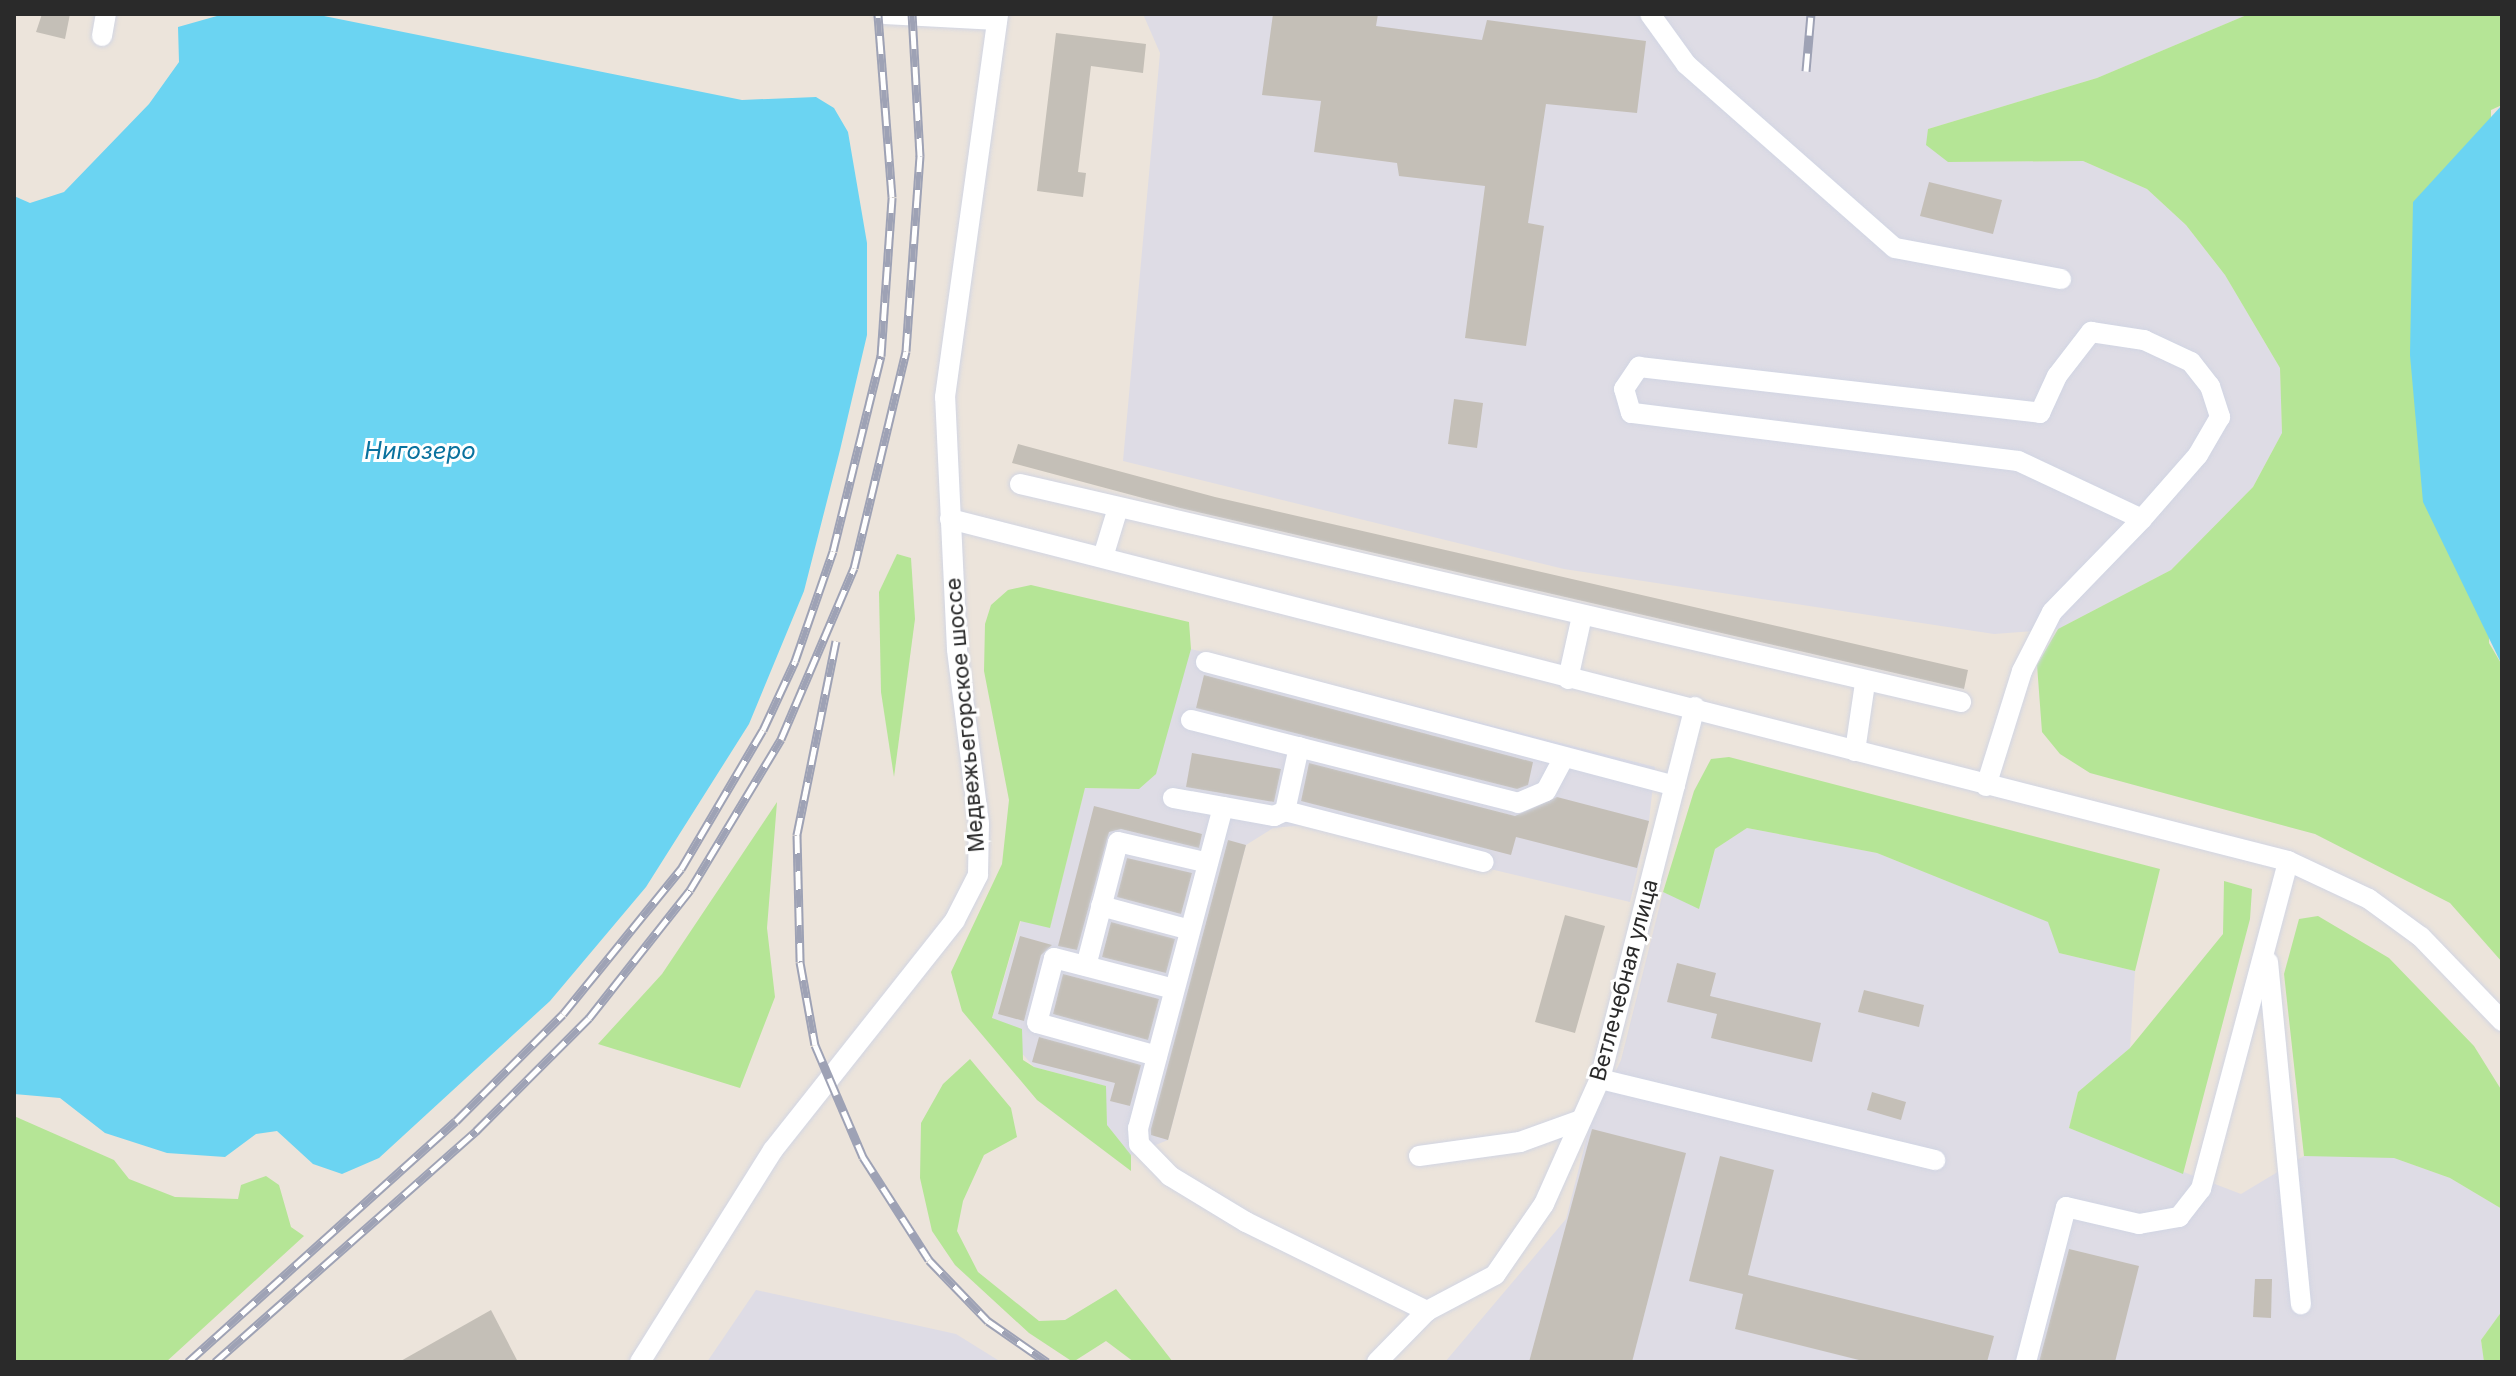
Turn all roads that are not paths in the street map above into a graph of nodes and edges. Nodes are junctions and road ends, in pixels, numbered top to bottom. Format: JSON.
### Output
{"nodes":[{"id":1,"x":106,"y":14,"type":"edge"},
{"id":2,"x":885,"y":14,"type":"edge"},
{"id":3,"x":1650,"y":14,"type":"edge"},
{"id":4,"x":998,"y":17,"type":"edge"},
{"id":5,"x":102,"y":36,"type":"dead end"},
{"id":6,"x":2061,"y":279,"type":"dead end"},
{"id":7,"x":1020,"y":484,"type":"dead end"},
{"id":8,"x":1118,"y":508,"type":"junction"},
{"id":9,"x":950,"y":519,"type":"junction"},
{"id":10,"x":2142,"y":519,"type":"junction"},
{"id":11,"x":1103,"y":557,"type":"junction"},
{"id":12,"x":1582,"y":616,"type":"junction"},
{"id":13,"x":1206,"y":662,"type":"dead end"},
{"id":14,"x":1568,"y":679,"type":"junction"},
{"id":15,"x":1865,"y":683,"type":"junction"},
{"id":16,"x":1961,"y":702,"type":"dead end"},
{"id":17,"x":1695,"y":707,"type":"junction"},
{"id":18,"x":1191,"y":720,"type":"dead end"},
{"id":19,"x":1299,"y":747,"type":"junction"},
{"id":20,"x":1855,"y":751,"type":"junction"},
{"id":21,"x":1564,"y":757,"type":"junction"},
{"id":22,"x":1675,"y":786,"type":"junction"},
{"id":23,"x":1986,"y":786,"type":"junction"},
{"id":24,"x":1173,"y":798,"type":"dead end"},
{"id":25,"x":1223,"y":807,"type":"junction"},
{"id":26,"x":1285,"y":811,"type":"junction"},
{"id":27,"x":2288,"y":861,"type":"junction"},
{"id":28,"x":1484,"y":862,"type":"dead end"},
{"id":29,"x":1208,"y":863,"type":"junction"},
{"id":30,"x":1101,"y":906,"type":"junction"},
{"id":31,"x":1190,"y":930,"type":"junction"},
{"id":32,"x":2266,"y":948,"type":"junction"},
{"id":33,"x":1086,"y":966,"type":"junction"},
{"id":34,"x":1174,"y":989,"type":"junction"},
{"id":35,"x":2502,"y":1021,"type":"edge"},
{"id":36,"x":1157,"y":1056,"type":"junction"},
{"id":37,"x":1600,"y":1079,"type":"junction"},
{"id":38,"x":1578,"y":1121,"type":"junction"},
{"id":39,"x":1419,"y":1156,"type":"dead end"},
{"id":40,"x":1935,"y":1160,"type":"dead end"},
{"id":41,"x":2301,"y":1304,"type":"dead end"},
{"id":42,"x":1427,"y":1311,"type":"junction"},
{"id":43,"x":640,"y":1362,"type":"edge"},
{"id":44,"x":1377,"y":1362,"type":"edge"},
{"id":45,"x":2026,"y":1362,"type":"edge"}],
"edges":[{"from":1,"to":5,"type":"street"},
{"from":2,"to":4,"type":"street"},
{"from":3,"to":6,"type":"street"},
{"from":4,"to":9,"type":"street","name":"Медвежьегорское шоссе"},
{"from":7,"to":8,"type":"street"},
{"from":8,"to":11,"type":"street"},
{"from":8,"to":12,"type":"street"},
{"from":9,"to":11,"type":"street"},
{"from":9,"to":43,"type":"street","name":"Медвежьегорское шоссе"},
{"from":10,"to":10,"type":"street"},
{"from":10,"to":23,"type":"street"},
{"from":11,"to":14,"type":"street"},
{"from":12,"to":14,"type":"street"},
{"from":12,"to":15,"type":"street"},
{"from":13,"to":21,"type":"street"},
{"from":14,"to":17,"type":"street"},
{"from":15,"to":16,"type":"street"},
{"from":15,"to":20,"type":"street"},
{"from":17,"to":20,"type":"street"},
{"from":17,"to":22,"type":"street","name":"Ветлечебная улица"},
{"from":18,"to":19,"type":"street"},
{"from":19,"to":21,"type":"street"},
{"from":19,"to":26,"type":"street"},
{"from":20,"to":23,"type":"street"},
{"from":21,"to":22,"type":"street"},
{"from":22,"to":37,"type":"street","name":"Ветлечебная улица"},
{"from":23,"to":27,"type":"street"},
{"from":24,"to":25,"type":"street"},
{"from":25,"to":26,"type":"street"},
{"from":25,"to":29,"type":"street"},
{"from":26,"to":28,"type":"street"},
{"from":27,"to":32,"type":"street"},
{"from":27,"to":35,"type":"street"},
{"from":29,"to":30,"type":"street"},
{"from":29,"to":31,"type":"street"},
{"from":30,"to":31,"type":"street"},
{"from":30,"to":33,"type":"street"},
{"from":31,"to":34,"type":"street"},
{"from":32,"to":41,"type":"street"},
{"from":32,"to":45,"type":"street"},
{"from":33,"to":34,"type":"street"},
{"from":33,"to":36,"type":"street"},
{"from":34,"to":36,"type":"street"},
{"from":36,"to":42,"type":"street"},
{"from":37,"to":38,"type":"street","name":"Ветлечебная улица"},
{"from":37,"to":40,"type":"street"},
{"from":38,"to":39,"type":"street"},
{"from":38,"to":42,"type":"street","name":"Ветлечебная улица"},
{"from":42,"to":44,"type":"street","name":"Ветлечебная улица"}]}
